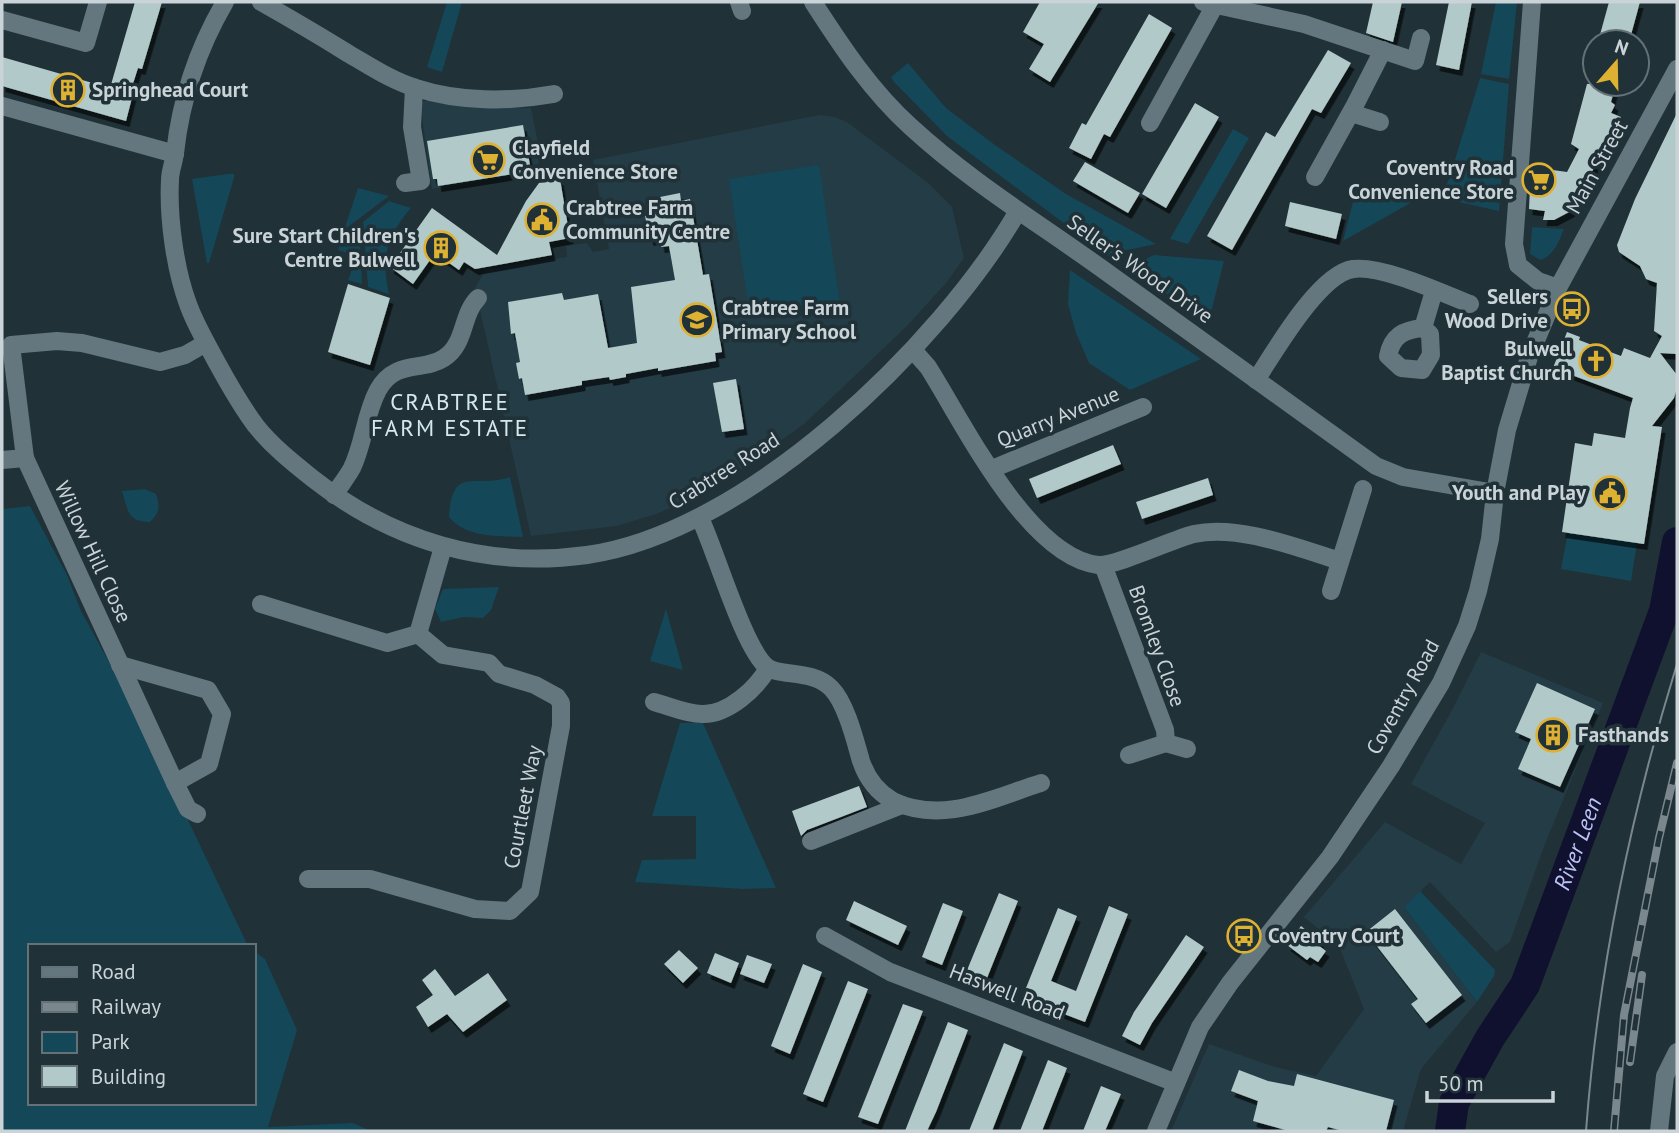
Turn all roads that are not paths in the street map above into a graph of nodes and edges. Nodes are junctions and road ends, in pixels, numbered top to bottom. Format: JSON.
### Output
{"nodes":[{"id":1,"x":98,"y":2,"type":"edge"},
{"id":2,"x":225,"y":2,"type":"edge"},
{"id":3,"x":261,"y":2,"type":"edge"},
{"id":4,"x":813,"y":2,"type":"edge"},
{"id":5,"x":1532,"y":2,"type":"edge"},
{"id":6,"x":1209,"y":4,"type":"edge"},
{"id":7,"x":2,"y":20,"type":"edge"},
{"id":8,"x":1422,"y":38,"type":"dead end"},
{"id":9,"x":1383,"y":50,"type":"junction"},
{"id":10,"x":1677,"y":69,"type":"edge"},
{"id":11,"x":414,"y":88,"type":"junction"},
{"id":12,"x":554,"y":94,"type":"dead end"},
{"id":13,"x":2,"y":106,"type":"edge"},
{"id":14,"x":1351,"y":113,"type":"junction"},
{"id":15,"x":1380,"y":122,"type":"dead end"},
{"id":16,"x":1150,"y":123,"type":"dead end"},
{"id":17,"x":174,"y":154,"type":"junction"},
{"id":18,"x":1315,"y":177,"type":"dead end"},
{"id":19,"x":405,"y":183,"type":"dead end"},
{"id":20,"x":1018,"y":211,"type":"junction"},
{"id":21,"x":1558,"y":288,"type":"junction"},
{"id":22,"x":1434,"y":291,"type":"junction"},
{"id":23,"x":478,"y":298,"type":"dead end"},
{"id":24,"x":1470,"y":304,"type":"dead end"},
{"id":25,"x":1423,"y":328,"type":"dead end"},
{"id":26,"x":206,"y":343,"type":"junction"},
{"id":27,"x":6,"y":346,"type":"edge"},
{"id":28,"x":913,"y":350,"type":"junction"},
{"id":29,"x":1256,"y":380,"type":"junction"},
{"id":30,"x":1143,"y":407,"type":"dead end"},
{"id":31,"x":25,"y":457,"type":"junction"},
{"id":32,"x":2,"y":460,"type":"edge"},
{"id":33,"x":992,"y":469,"type":"junction"},
{"id":34,"x":1363,"y":489,"type":"dead end"},
{"id":35,"x":1495,"y":493,"type":"junction"},
{"id":36,"x":334,"y":495,"type":"junction"},
{"id":37,"x":700,"y":517,"type":"junction"},
{"id":38,"x":443,"y":547,"type":"junction"},
{"id":39,"x":1340,"y":561,"type":"junction"},
{"id":40,"x":1103,"y":565,"type":"junction"},
{"id":41,"x":1331,"y":591,"type":"dead end"},
{"id":42,"x":261,"y":604,"type":"dead end"},
{"id":43,"x":418,"y":634,"type":"junction"},
{"id":44,"x":120,"y":665,"type":"junction"},
{"id":45,"x":768,"y":668,"type":"junction"},
{"id":46,"x":654,"y":702,"type":"dead end"},
{"id":47,"x":1166,"y":743,"type":"junction"},
{"id":48,"x":1187,"y":749,"type":"dead end"},
{"id":49,"x":1129,"y":755,"type":"dead end"},
{"id":50,"x":175,"y":783,"type":"junction"},
{"id":51,"x":1041,"y":783,"type":"dead end"},
{"id":52,"x":902,"y":805,"type":"junction"},
{"id":53,"x":197,"y":814,"type":"dead end"},
{"id":54,"x":811,"y":841,"type":"dead end"},
{"id":55,"x":308,"y":878,"type":"dead end"},
{"id":56,"x":825,"y":936,"type":"dead end"},
{"id":57,"x":1677,"y":1052,"type":"edge"},
{"id":58,"x":1176,"y":1083,"type":"junction"},
{"id":59,"x":1156,"y":1131,"type":"edge"},
{"id":60,"x":1659,"y":1131,"type":"edge"}],
"edges":[{"from":1,"to":7,"type":"street"},
{"from":2,"to":17,"type":"street","name":"Crabtree Road"},
{"from":3,"to":11,"type":"street"},
{"from":4,"to":20,"type":"street","name":"Seller's Wood Drive"},
{"from":5,"to":21,"type":"street"},
{"from":6,"to":9,"type":"street"},
{"from":6,"to":16,"type":"street"},
{"from":8,"to":9,"type":"street"},
{"from":9,"to":14,"type":"street"},
{"from":10,"to":21,"type":"street","name":"Main Street"},
{"from":11,"to":12,"type":"street"},
{"from":11,"to":19,"type":"street"},
{"from":13,"to":17,"type":"street"},
{"from":14,"to":15,"type":"street"},
{"from":14,"to":18,"type":"street"},
{"from":17,"to":26,"type":"street","name":"Crabtree Road"},
{"from":20,"to":28,"type":"street","name":"Crabtree Road"},
{"from":20,"to":29,"type":"street","name":"Seller's Wood Drive"},
{"from":21,"to":35,"type":"street","name":"Coventry Road"},
{"from":22,"to":24,"type":"street"},
{"from":22,"to":25,"type":"street"},
{"from":22,"to":29,"type":"street"},
{"from":23,"to":36,"type":"street"},
{"from":26,"to":27,"type":"street","name":"Willow Hill Close"},
{"from":26,"to":36,"type":"street","name":"Crabtree Road"},
{"from":27,"to":31,"type":"street","name":"Willow Hill Close"},
{"from":28,"to":33,"type":"street","name":"Quarry Avenue"},
{"from":28,"to":37,"type":"street","name":"Crabtree Road"},
{"from":29,"to":35,"type":"street","name":"Seller's Wood Drive"},
{"from":30,"to":33,"type":"street","name":"Quarry Avenue"},
{"from":31,"to":32,"type":"street"},
{"from":31,"to":44,"type":"street","name":"Willow Hill Close"},
{"from":33,"to":40,"type":"street","name":"Quarry Avenue"},
{"from":34,"to":39,"type":"street"},
{"from":35,"to":58,"type":"street","name":"Coventry Road"},
{"from":36,"to":38,"type":"street","name":"Crabtree Road"},
{"from":37,"to":38,"type":"street","name":"Crabtree Road"},
{"from":37,"to":45,"type":"street"},
{"from":38,"to":43,"type":"street"},
{"from":39,"to":40,"type":"street"},
{"from":39,"to":41,"type":"street"},
{"from":40,"to":47,"type":"street","name":"Bromley Close"},
{"from":42,"to":43,"type":"street"},
{"from":43,"to":55,"type":"street","name":"Courtleet Way"},
{"from":44,"to":50,"type":"street","name":"Willow Hill Close"},
{"from":44,"to":50,"type":"street"},
{"from":45,"to":46,"type":"street"},
{"from":45,"to":52,"type":"street"},
{"from":47,"to":48,"type":"street"},
{"from":47,"to":49,"type":"street"},
{"from":50,"to":53,"type":"street","name":"Willow Hill Close"},
{"from":51,"to":52,"type":"street"},
{"from":52,"to":54,"type":"street"},
{"from":56,"to":58,"type":"street","name":"Haswell Road"},
{"from":57,"to":60,"type":"street"},
{"from":58,"to":59,"type":"street","name":"Coventry Road"}]}
